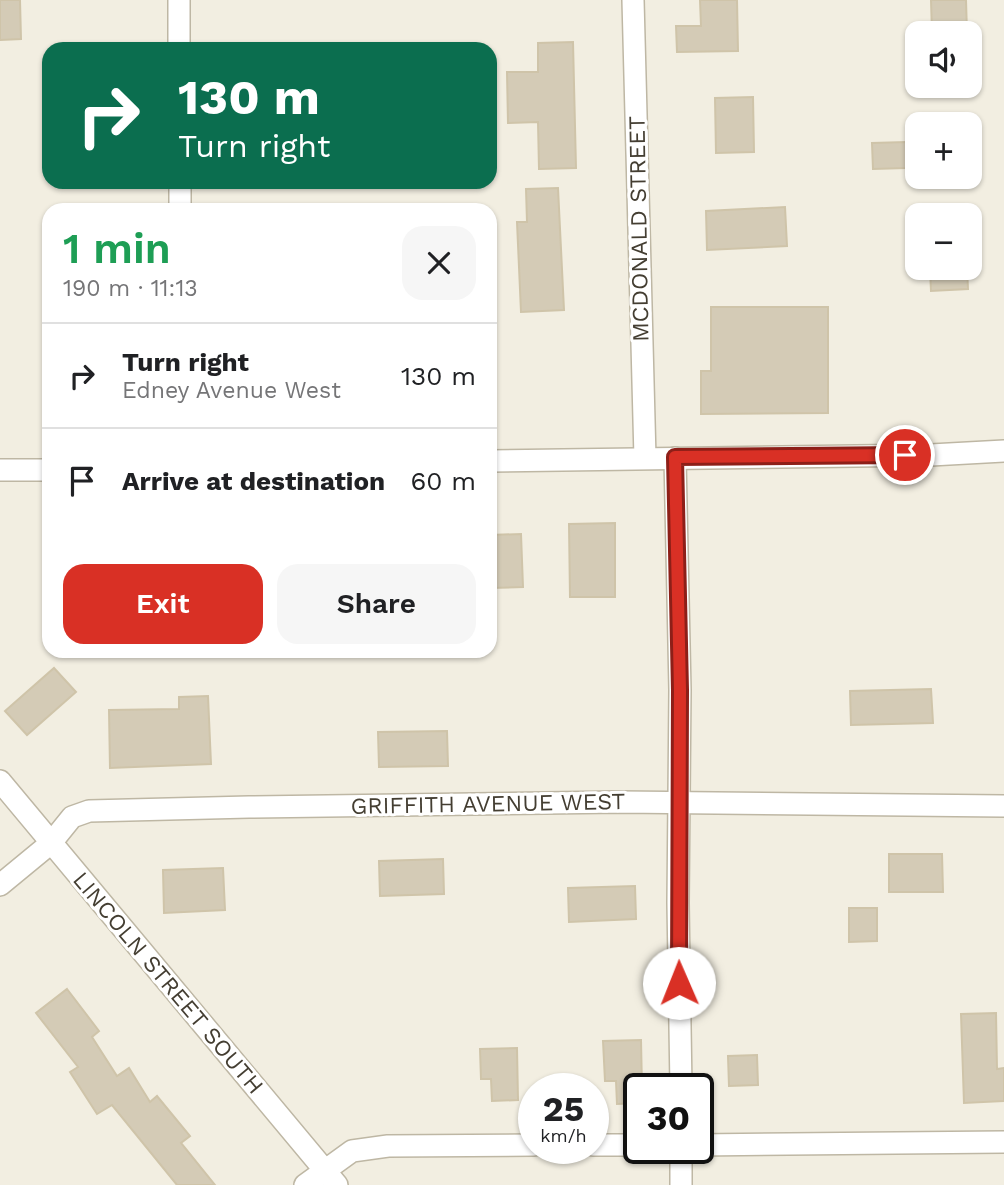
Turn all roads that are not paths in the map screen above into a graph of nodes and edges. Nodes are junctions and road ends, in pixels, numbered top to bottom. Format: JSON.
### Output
{"nodes":[{"id":1,"x":179,"y":0,"type":"edge"},
{"id":2,"x":633,"y":0,"type":"edge"},
{"id":3,"x":179,"y":42,"type":"edge"},
{"id":4,"x":1004,"y":451,"type":"edge"},
{"id":5,"x":675,"y":457,"type":"junction"},
{"id":6,"x":645,"y":458,"type":"junction"},
{"id":7,"x":497,"y":461,"type":"edge"},
{"id":8,"x":0,"y":470,"type":"edge"},
{"id":9,"x":42,"y":470,"type":"edge"},
{"id":10,"x":0,"y":780,"type":"edge"},
{"id":11,"x":680,"y":804,"type":"junction"},
{"id":12,"x":1004,"y":806,"type":"edge"},
{"id":13,"x":51,"y":843,"type":"junction"},
{"id":14,"x":0,"y":885,"type":"edge"},
{"id":15,"x":681,"y":1073,"type":"edge"},
{"id":16,"x":1004,"y":1142,"type":"edge"},
{"id":17,"x":518,"y":1145,"type":"edge"},
{"id":18,"x":714,"y":1145,"type":"edge"},
{"id":19,"x":681,"y":1164,"type":"edge"},
{"id":20,"x":331,"y":1177,"type":"edge"},
{"id":21,"x":305,"y":1185,"type":"edge"},
{"id":22,"x":681,"y":1185,"type":"edge"}],
"edges":[{"from":1,"to":3,"type":"street"},
{"from":2,"to":6,"type":"street","name":"MCDONALD STREET"},
{"from":4,"to":5,"type":"street"},
{"from":5,"to":6,"type":"street"},
{"from":5,"to":11,"type":"street"},
{"from":6,"to":7,"type":"street"},
{"from":8,"to":9,"type":"street"},
{"from":10,"to":13,"type":"street","name":"LINCOLN STREET SOUTH"},
{"from":11,"to":12,"type":"street","name":"GRIFFITH AVENUE WEST"},
{"from":11,"to":13,"type":"street","name":"GRIFFITH AVENUE WEST"},
{"from":11,"to":15,"type":"street"},
{"from":13,"to":14,"type":"street","name":"GRIFFITH AVENUE WEST"},
{"from":13,"to":20,"type":"street","name":"LINCOLN STREET SOUTH"},
{"from":16,"to":18,"type":"street"},
{"from":17,"to":20,"type":"street"},
{"from":19,"to":22,"type":"street"},
{"from":20,"to":21,"type":"street"}]}
